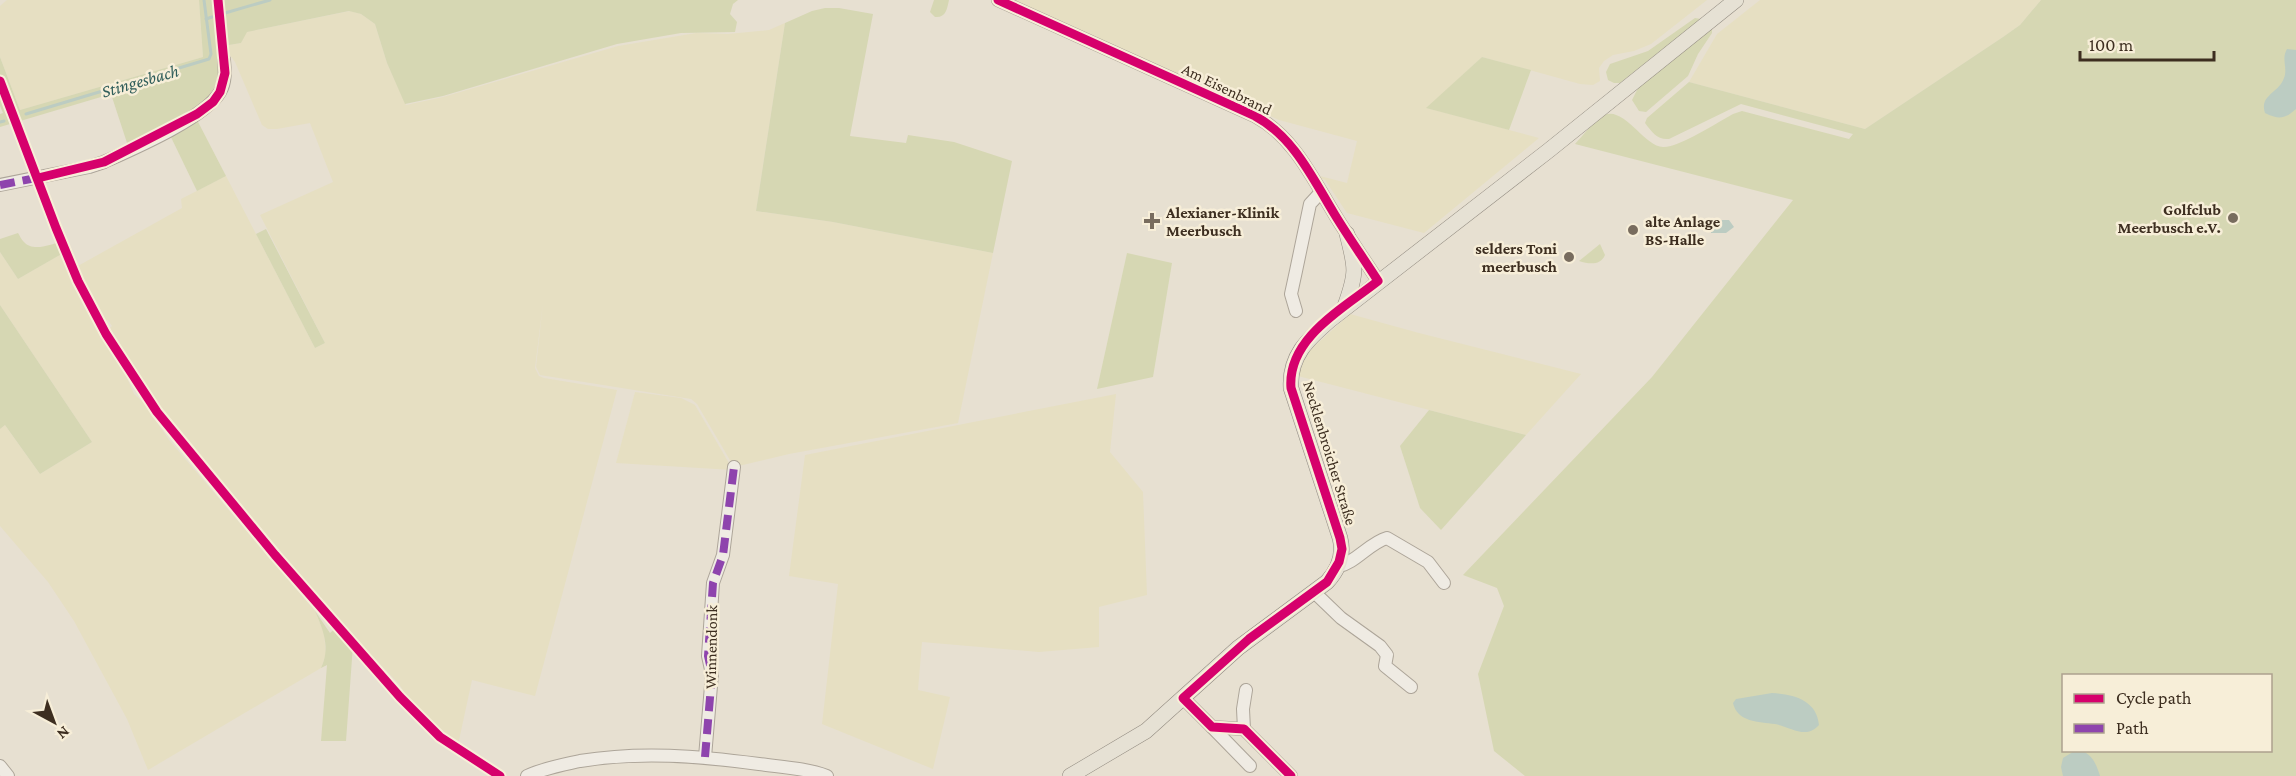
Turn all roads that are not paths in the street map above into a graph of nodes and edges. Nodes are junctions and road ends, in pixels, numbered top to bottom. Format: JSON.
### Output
{"nodes":[{"id":1,"x":998,"y":0,"type":"edge"},
{"id":2,"x":1736,"y":0,"type":"edge"},
{"id":3,"x":224,"y":60,"type":"dead end"},
{"id":4,"x":0,"y":185,"type":"edge"},
{"id":5,"x":1321,"y":192,"type":"junction"},
{"id":6,"x":1347,"y":234,"type":"junction"},
{"id":7,"x":1378,"y":281,"type":"junction"},
{"id":8,"x":1344,"y":308,"type":"junction"},
{"id":9,"x":1296,"y":310,"type":"dead end"},
{"id":10,"x":734,"y":467,"type":"dead end"},
{"id":11,"x":1337,"y":567,"type":"junction"},
{"id":12,"x":1444,"y":583,"type":"dead end"},
{"id":13,"x":1314,"y":592,"type":"junction"},
{"id":14,"x":1412,"y":687,"type":"dead end"},
{"id":15,"x":1246,"y":690,"type":"dead end"},
{"id":16,"x":1183,"y":698,"type":"junction"},
{"id":17,"x":1212,"y":727,"type":"junction"},
{"id":18,"x":1244,"y":729,"type":"junction"},
{"id":19,"x":705,"y":757,"type":"junction"},
{"id":20,"x":0,"y":766,"type":"edge"},
{"id":21,"x":1250,"y":766,"type":"dead end"},
{"id":22,"x":8,"y":776,"type":"edge"},
{"id":23,"x":527,"y":776,"type":"edge"},
{"id":24,"x":827,"y":776,"type":"edge"},
{"id":25,"x":1070,"y":776,"type":"edge"},
{"id":26,"x":1291,"y":776,"type":"edge"}],
"edges":[{"from":1,"to":5,"type":"street","name":"Am Eisenbrand"},
{"from":2,"to":7,"type":"main road","name":"Necklenbroicher Straße"},
{"from":3,"to":4,"type":"street"},
{"from":5,"to":6,"type":"street","name":"Am Eisenbrand"},
{"from":5,"to":9,"type":"street"},
{"from":6,"to":7,"type":"street","name":"Am Eisenbrand"},
{"from":6,"to":8,"type":"main road"},
{"from":7,"to":8,"type":"main road","name":"Necklenbroicher Straße"},
{"from":8,"to":11,"type":"main road","name":"Necklenbroicher Straße"},
{"from":10,"to":19,"type":"street","name":"Winnendonk"},
{"from":11,"to":12,"type":"street"},
{"from":11,"to":13,"type":"main road"},
{"from":13,"to":14,"type":"street"},
{"from":13,"to":16,"type":"main road"},
{"from":15,"to":18,"type":"street"},
{"from":16,"to":17,"type":"street"},
{"from":16,"to":25,"type":"main road"},
{"from":17,"to":18,"type":"street"},
{"from":17,"to":21,"type":"street"},
{"from":18,"to":26,"type":"street"},
{"from":19,"to":23,"type":"street"},
{"from":19,"to":24,"type":"street"},
{"from":20,"to":22,"type":"street"}]}
